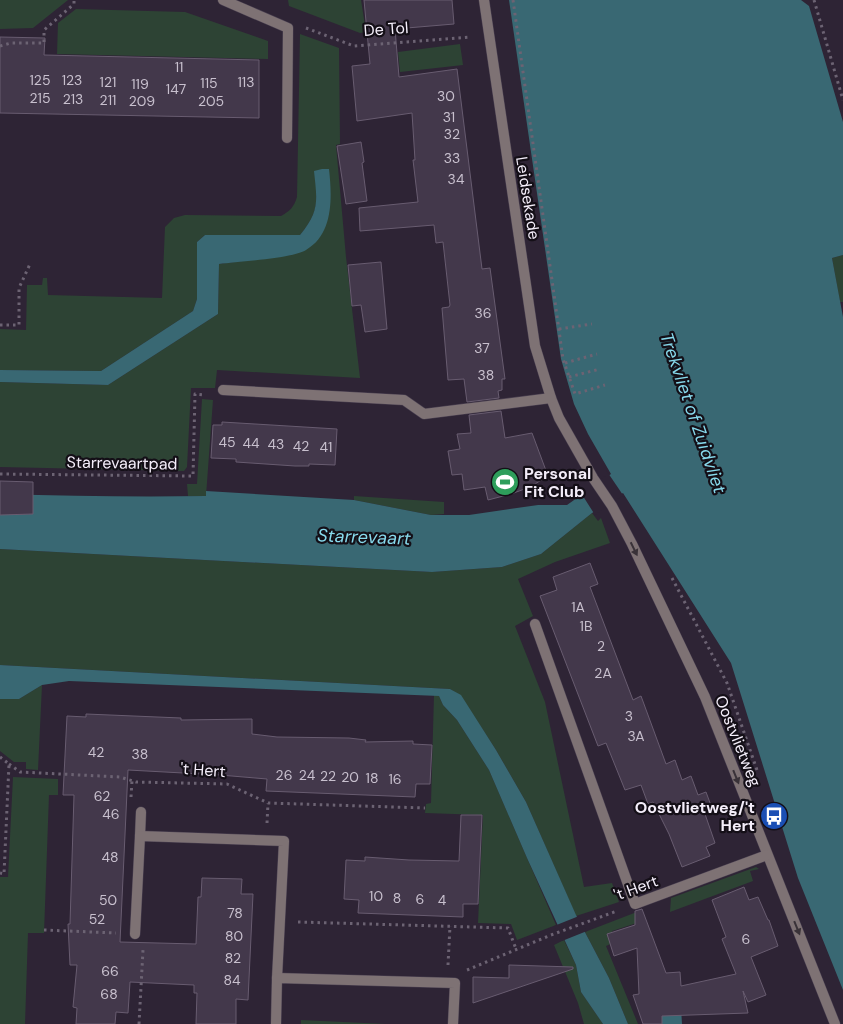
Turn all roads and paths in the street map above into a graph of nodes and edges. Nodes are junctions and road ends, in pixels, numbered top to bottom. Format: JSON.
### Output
{"nodes":[{"id":1,"x":74,"y":0,"type":"edge"},
{"id":2,"x":223,"y":0,"type":"edge"},
{"id":3,"x":484,"y":0,"type":"edge"},
{"id":4,"x":513,"y":0,"type":"edge"},
{"id":5,"x":814,"y":0,"type":"edge"},
{"id":6,"x":288,"y":28,"type":"junction"},
{"id":7,"x":488,"y":36,"type":"junction"},
{"id":8,"x":0,"y":46,"type":"edge"},
{"id":9,"x":843,"y":100,"type":"edge"},
{"id":10,"x":287,"y":138,"type":"dead end"},
{"id":11,"x":30,"y":264,"type":"dead end"},
{"id":12,"x":592,"y":324,"type":"dead end"},
{"id":13,"x":0,"y":325,"type":"edge"},
{"id":14,"x":559,"y":329,"type":"junction"},
{"id":15,"x":596,"y":354,"type":"dead end"},
{"id":16,"x":565,"y":363,"type":"junction"},
{"id":17,"x":600,"y":369,"type":"dead end"},
{"id":18,"x":570,"y":377,"type":"junction"},
{"id":19,"x":605,"y":385,"type":"dead end"},
{"id":20,"x":223,"y":390,"type":"joint"},
{"id":21,"x":551,"y":398,"type":"junction"},
{"id":22,"x":0,"y":474,"type":"edge"},
{"id":23,"x":593,"y":478,"type":"joint"},
{"id":24,"x":535,"y":624,"type":"dead end"},
{"id":25,"x":0,"y":757,"type":"edge"},
{"id":26,"x":9,"y":764,"type":"junction"},
{"id":27,"x":425,"y":808,"type":"dead end"},
{"id":28,"x":141,"y":812,"type":"dead end"},
{"id":29,"x":140,"y":836,"type":"junction"},
{"id":30,"x":767,"y":855,"type":"junction"},
{"id":31,"x":2,"y":873,"type":"edge"},
{"id":32,"x":635,"y":904,"type":"junction"},
{"id":33,"x":280,"y":922,"type":"junction"},
{"id":34,"x":450,"y":926,"type":"junction"},
{"id":35,"x":44,"y":930,"type":"dead end"},
{"id":36,"x":135,"y":934,"type":"junction"},
{"id":37,"x":516,"y":949,"type":"junction"},
{"id":38,"x":277,"y":978,"type":"junction"},
{"id":39,"x":451,"y":983,"type":"junction"},
{"id":40,"x":139,"y":1024,"type":"edge"},
{"id":41,"x":276,"y":1024,"type":"edge"},
{"id":42,"x":453,"y":1024,"type":"edge"},
{"id":43,"x":835,"y":1024,"type":"edge"}],
"edges":[{"from":1,"to":8,"type":"path"},
{"from":2,"to":6,"type":"street"},
{"from":3,"to":7,"type":"street","name":"Leidsekade"},
{"from":4,"to":14,"type":"path"},
{"from":5,"to":9,"type":"path"},
{"from":6,"to":7,"type":"path","name":"De Tol"},
{"from":6,"to":10,"type":"street"},
{"from":7,"to":21,"type":"street","name":"Leidsekade"},
{"from":11,"to":13,"type":"path"},
{"from":12,"to":14,"type":"path"},
{"from":14,"to":16,"type":"path"},
{"from":15,"to":16,"type":"path"},
{"from":16,"to":18,"type":"path"},
{"from":17,"to":18,"type":"path"},
{"from":18,"to":19,"type":"path"},
{"from":20,"to":21,"type":"street"},
{"from":20,"to":22,"type":"path","name":"Starrevaartpad"},
{"from":21,"to":23,"type":"street","name":"Leidsekade"},
{"from":23,"to":30,"type":"street","name":"Oostvlietweg","one_way":true},
{"from":24,"to":32,"type":"street"},
{"from":25,"to":26,"type":"path","name":"'t Hert"},
{"from":26,"to":27,"type":"path","name":"'t Hert"},
{"from":26,"to":31,"type":"path"},
{"from":28,"to":29,"type":"street"},
{"from":29,"to":33,"type":"street"},
{"from":29,"to":36,"type":"street"},
{"from":30,"to":32,"type":"street","name":"'t Hert"},
{"from":30,"to":43,"type":"street","name":"Oostvlietweg","one_way":true},
{"from":32,"to":37,"type":"path","name":"'t Hert"},
{"from":33,"to":34,"type":"path"},
{"from":33,"to":38,"type":"street"},
{"from":34,"to":37,"type":"path"},
{"from":34,"to":39,"type":"path"},
{"from":35,"to":36,"type":"path"},
{"from":36,"to":40,"type":"path"},
{"from":37,"to":39,"type":"path","name":"'t Hert"},
{"from":38,"to":39,"type":"street"},
{"from":38,"to":41,"type":"street"},
{"from":39,"to":42,"type":"street"}]}
